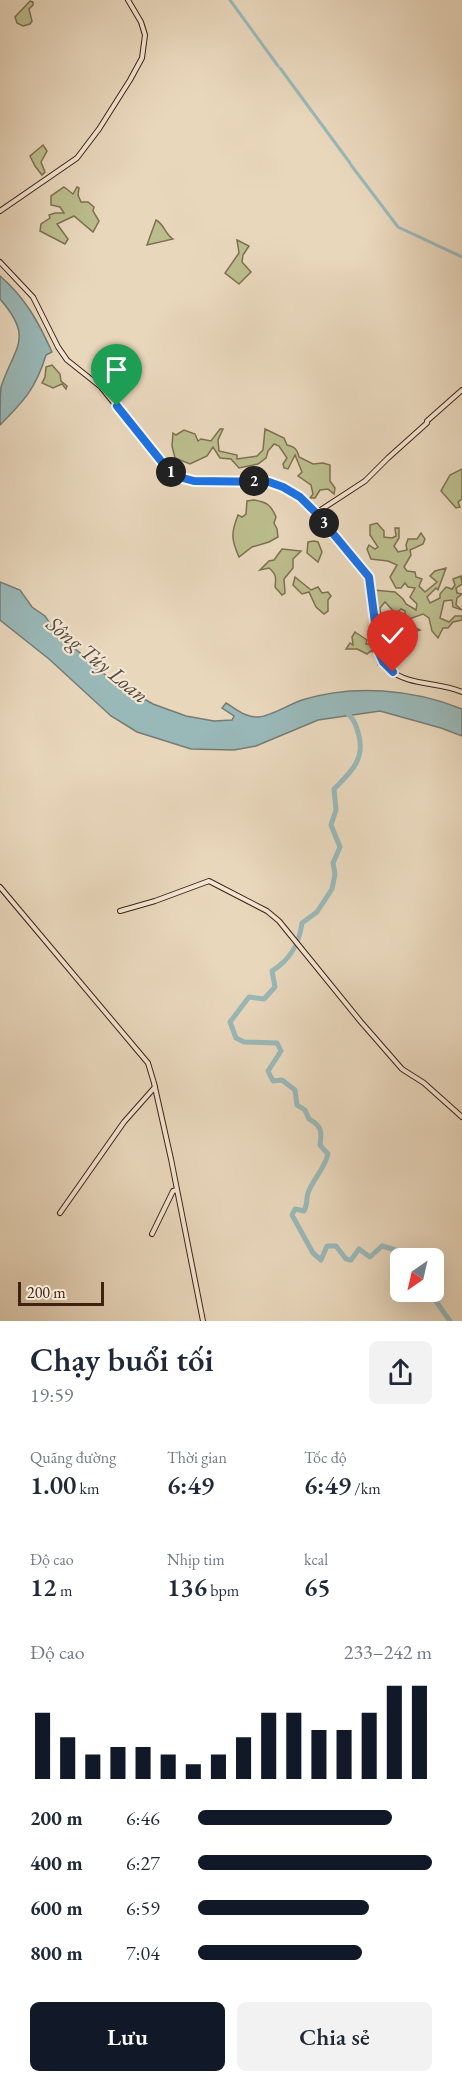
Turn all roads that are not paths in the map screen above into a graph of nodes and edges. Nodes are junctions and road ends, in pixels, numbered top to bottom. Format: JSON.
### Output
{"nodes":[{"id":1,"x":128,"y":0,"type":"edge"},
{"id":2,"x":0,"y":211,"type":"edge"},
{"id":3,"x":0,"y":262,"type":"edge"},
{"id":4,"x":462,"y":390,"type":"edge"},
{"id":5,"x":316,"y":513,"type":"junction"},
{"id":6,"x":462,"y":692,"type":"edge"},
{"id":7,"x":0,"y":887,"type":"edge"},
{"id":8,"x":120,"y":911,"type":"dead end"},
{"id":9,"x":155,"y":1087,"type":"junction"},
{"id":10,"x":462,"y":1117,"type":"edge"},
{"id":11,"x":177,"y":1190,"type":"junction"},
{"id":12,"x":60,"y":1213,"type":"dead end"},
{"id":13,"x":152,"y":1234,"type":"dead end"},
{"id":14,"x":203,"y":1321,"type":"edge"}],
"edges":[{"from":1,"to":2,"type":"street"},
{"from":3,"to":5,"type":"street"},
{"from":4,"to":5,"type":"street"},
{"from":5,"to":6,"type":"street"},
{"from":7,"to":9,"type":"street"},
{"from":8,"to":10,"type":"street"},
{"from":9,"to":11,"type":"street"},
{"from":9,"to":12,"type":"street"},
{"from":11,"to":13,"type":"street"},
{"from":11,"to":14,"type":"street"}]}
